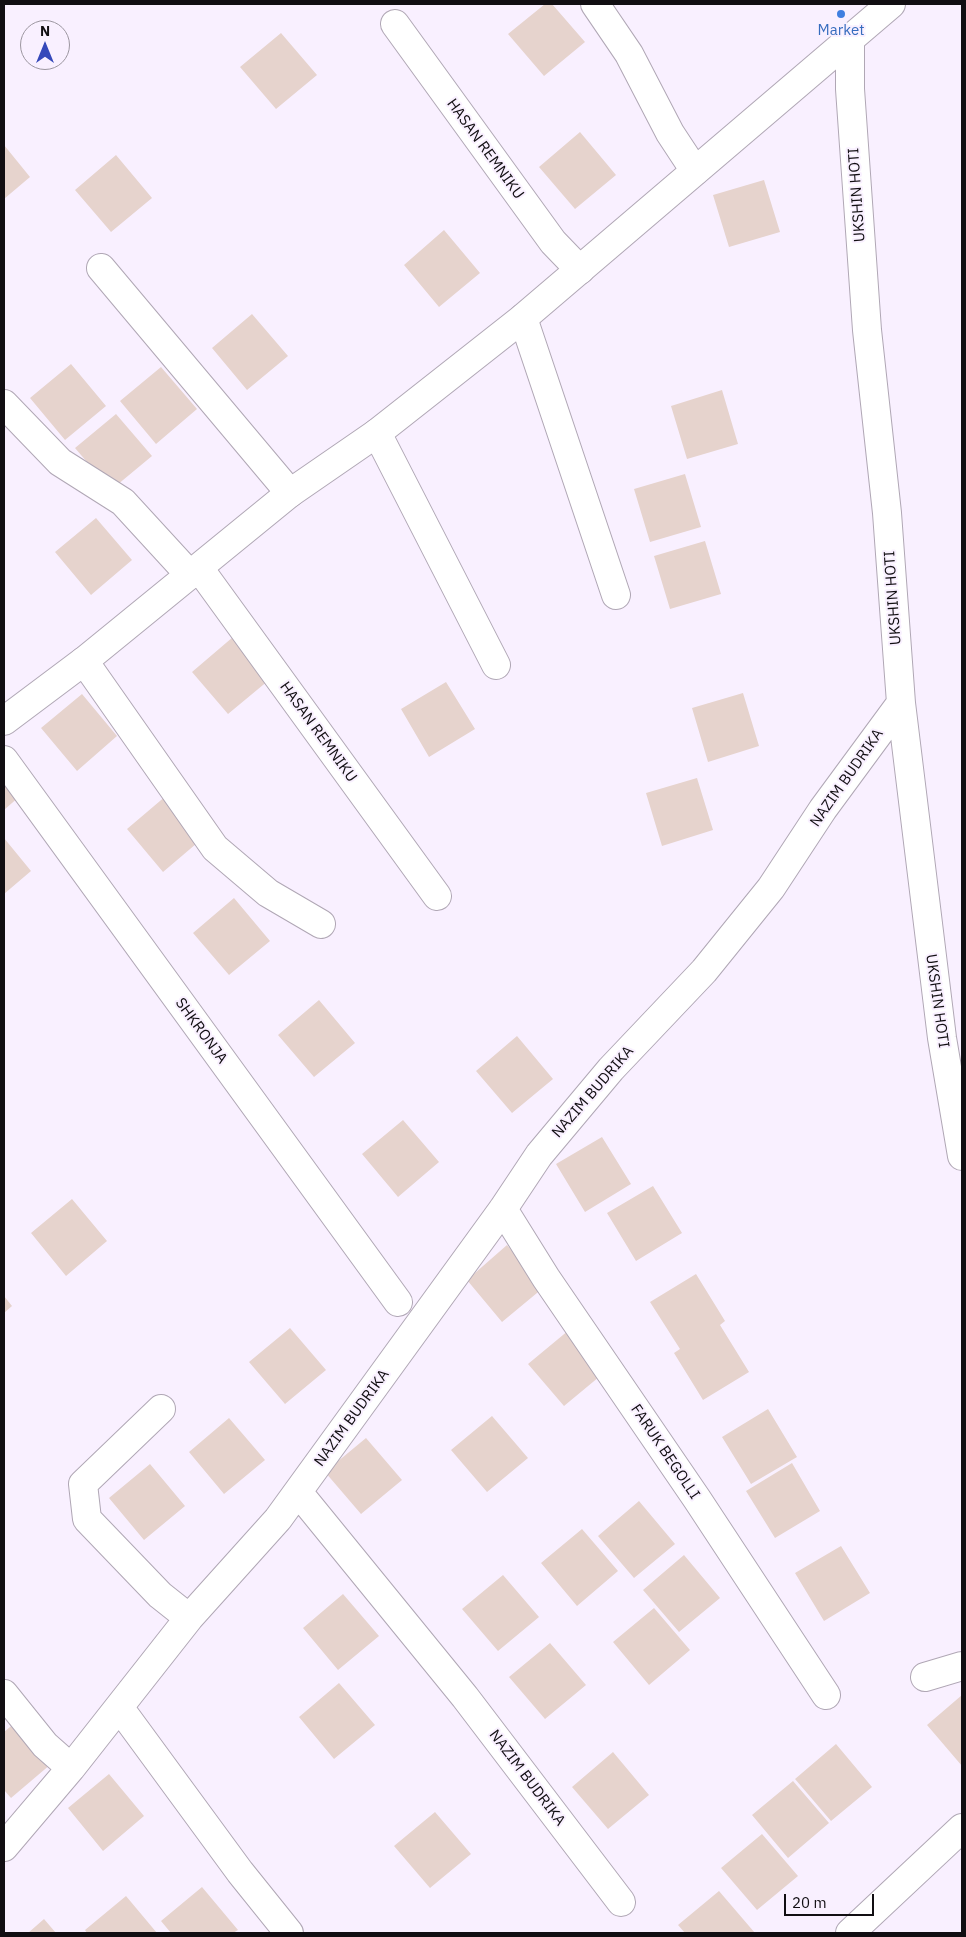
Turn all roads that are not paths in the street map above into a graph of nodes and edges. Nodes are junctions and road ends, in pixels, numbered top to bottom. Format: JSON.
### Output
{"nodes":[{"id":1,"x":595,"y":4,"type":"edge"},
{"id":2,"x":883,"y":7,"type":"edge"},
{"id":3,"x":395,"y":24,"type":"dead end"},
{"id":4,"x":850,"y":38,"type":"junction"},
{"id":5,"x":695,"y":171,"type":"junction"},
{"id":6,"x":102,"y":268,"type":"dead end"},
{"id":7,"x":580,"y":270,"type":"junction"},
{"id":8,"x":523,"y":318,"type":"junction"},
{"id":9,"x":4,"y":404,"type":"edge"},
{"id":10,"x":377,"y":433,"type":"junction"},
{"id":11,"x":290,"y":494,"type":"junction"},
{"id":12,"x":195,"y":572,"type":"junction"},
{"id":13,"x":616,"y":595,"type":"dead end"},
{"id":14,"x":84,"y":661,"type":"junction"},
{"id":15,"x":496,"y":665,"type":"dead end"},
{"id":16,"x":901,"y":703,"type":"junction"},
{"id":17,"x":4,"y":721,"type":"edge"},
{"id":18,"x":4,"y":760,"type":"edge"},
{"id":19,"x":437,"y":896,"type":"dead end"},
{"id":20,"x":320,"y":924,"type":"dead end"},
{"id":21,"x":962,"y":1156,"type":"edge"},
{"id":22,"x":503,"y":1209,"type":"junction"},
{"id":23,"x":398,"y":1302,"type":"dead end"},
{"id":24,"x":162,"y":1409,"type":"dead end"},
{"id":25,"x":298,"y":1492,"type":"junction"},
{"id":26,"x":189,"y":1618,"type":"junction"},
{"id":27,"x":962,"y":1666,"type":"edge"},
{"id":28,"x":926,"y":1677,"type":"dead end"},
{"id":29,"x":4,"y":1694,"type":"edge"},
{"id":30,"x":826,"y":1695,"type":"dead end"},
{"id":31,"x":119,"y":1707,"type":"junction"},
{"id":32,"x":71,"y":1768,"type":"junction"},
{"id":33,"x":962,"y":1828,"type":"edge"},
{"id":34,"x":4,"y":1847,"type":"edge"},
{"id":35,"x":621,"y":1902,"type":"dead end"},
{"id":36,"x":289,"y":1933,"type":"edge"},
{"id":37,"x":850,"y":1933,"type":"edge"}],
"edges":[{"from":1,"to":5,"type":"street"},
{"from":2,"to":4,"type":"street"},
{"from":3,"to":7,"type":"street","name":"HASAN REMNIKU"},
{"from":4,"to":5,"type":"street"},
{"from":4,"to":16,"type":"street","name":"UKSHIN HOTI"},
{"from":5,"to":7,"type":"street"},
{"from":6,"to":11,"type":"street"},
{"from":7,"to":8,"type":"street"},
{"from":8,"to":10,"type":"street"},
{"from":8,"to":13,"type":"street"},
{"from":9,"to":12,"type":"street","name":"HASAN REMNIKU"},
{"from":10,"to":11,"type":"street"},
{"from":10,"to":15,"type":"street"},
{"from":11,"to":12,"type":"street"},
{"from":12,"to":14,"type":"street"},
{"from":12,"to":19,"type":"street","name":"HASAN REMNIKU"},
{"from":14,"to":17,"type":"street"},
{"from":14,"to":20,"type":"street"},
{"from":16,"to":21,"type":"street","name":"UKSHIN HOTI"},
{"from":16,"to":22,"type":"street","name":"NAZIM BUDRIKA"},
{"from":18,"to":23,"type":"street","name":"SHKRONJA"},
{"from":22,"to":25,"type":"street","name":"NAZIM BUDRIKA"},
{"from":22,"to":30,"type":"street","name":"FARUK BEGOLLI"},
{"from":24,"to":26,"type":"street"},
{"from":25,"to":26,"type":"street","name":"NAZIM BUDRIKA"},
{"from":25,"to":35,"type":"street","name":"NAZIM BUDRIKA"},
{"from":26,"to":31,"type":"street","name":"NAZIM BUDRIKA"},
{"from":27,"to":28,"type":"street"},
{"from":29,"to":32,"type":"street"},
{"from":31,"to":32,"type":"street","name":"NAZIM BUDRIKA"},
{"from":31,"to":36,"type":"street"},
{"from":32,"to":34,"type":"street","name":"NAZIM BUDRIKA"},
{"from":33,"to":37,"type":"street"}]}
